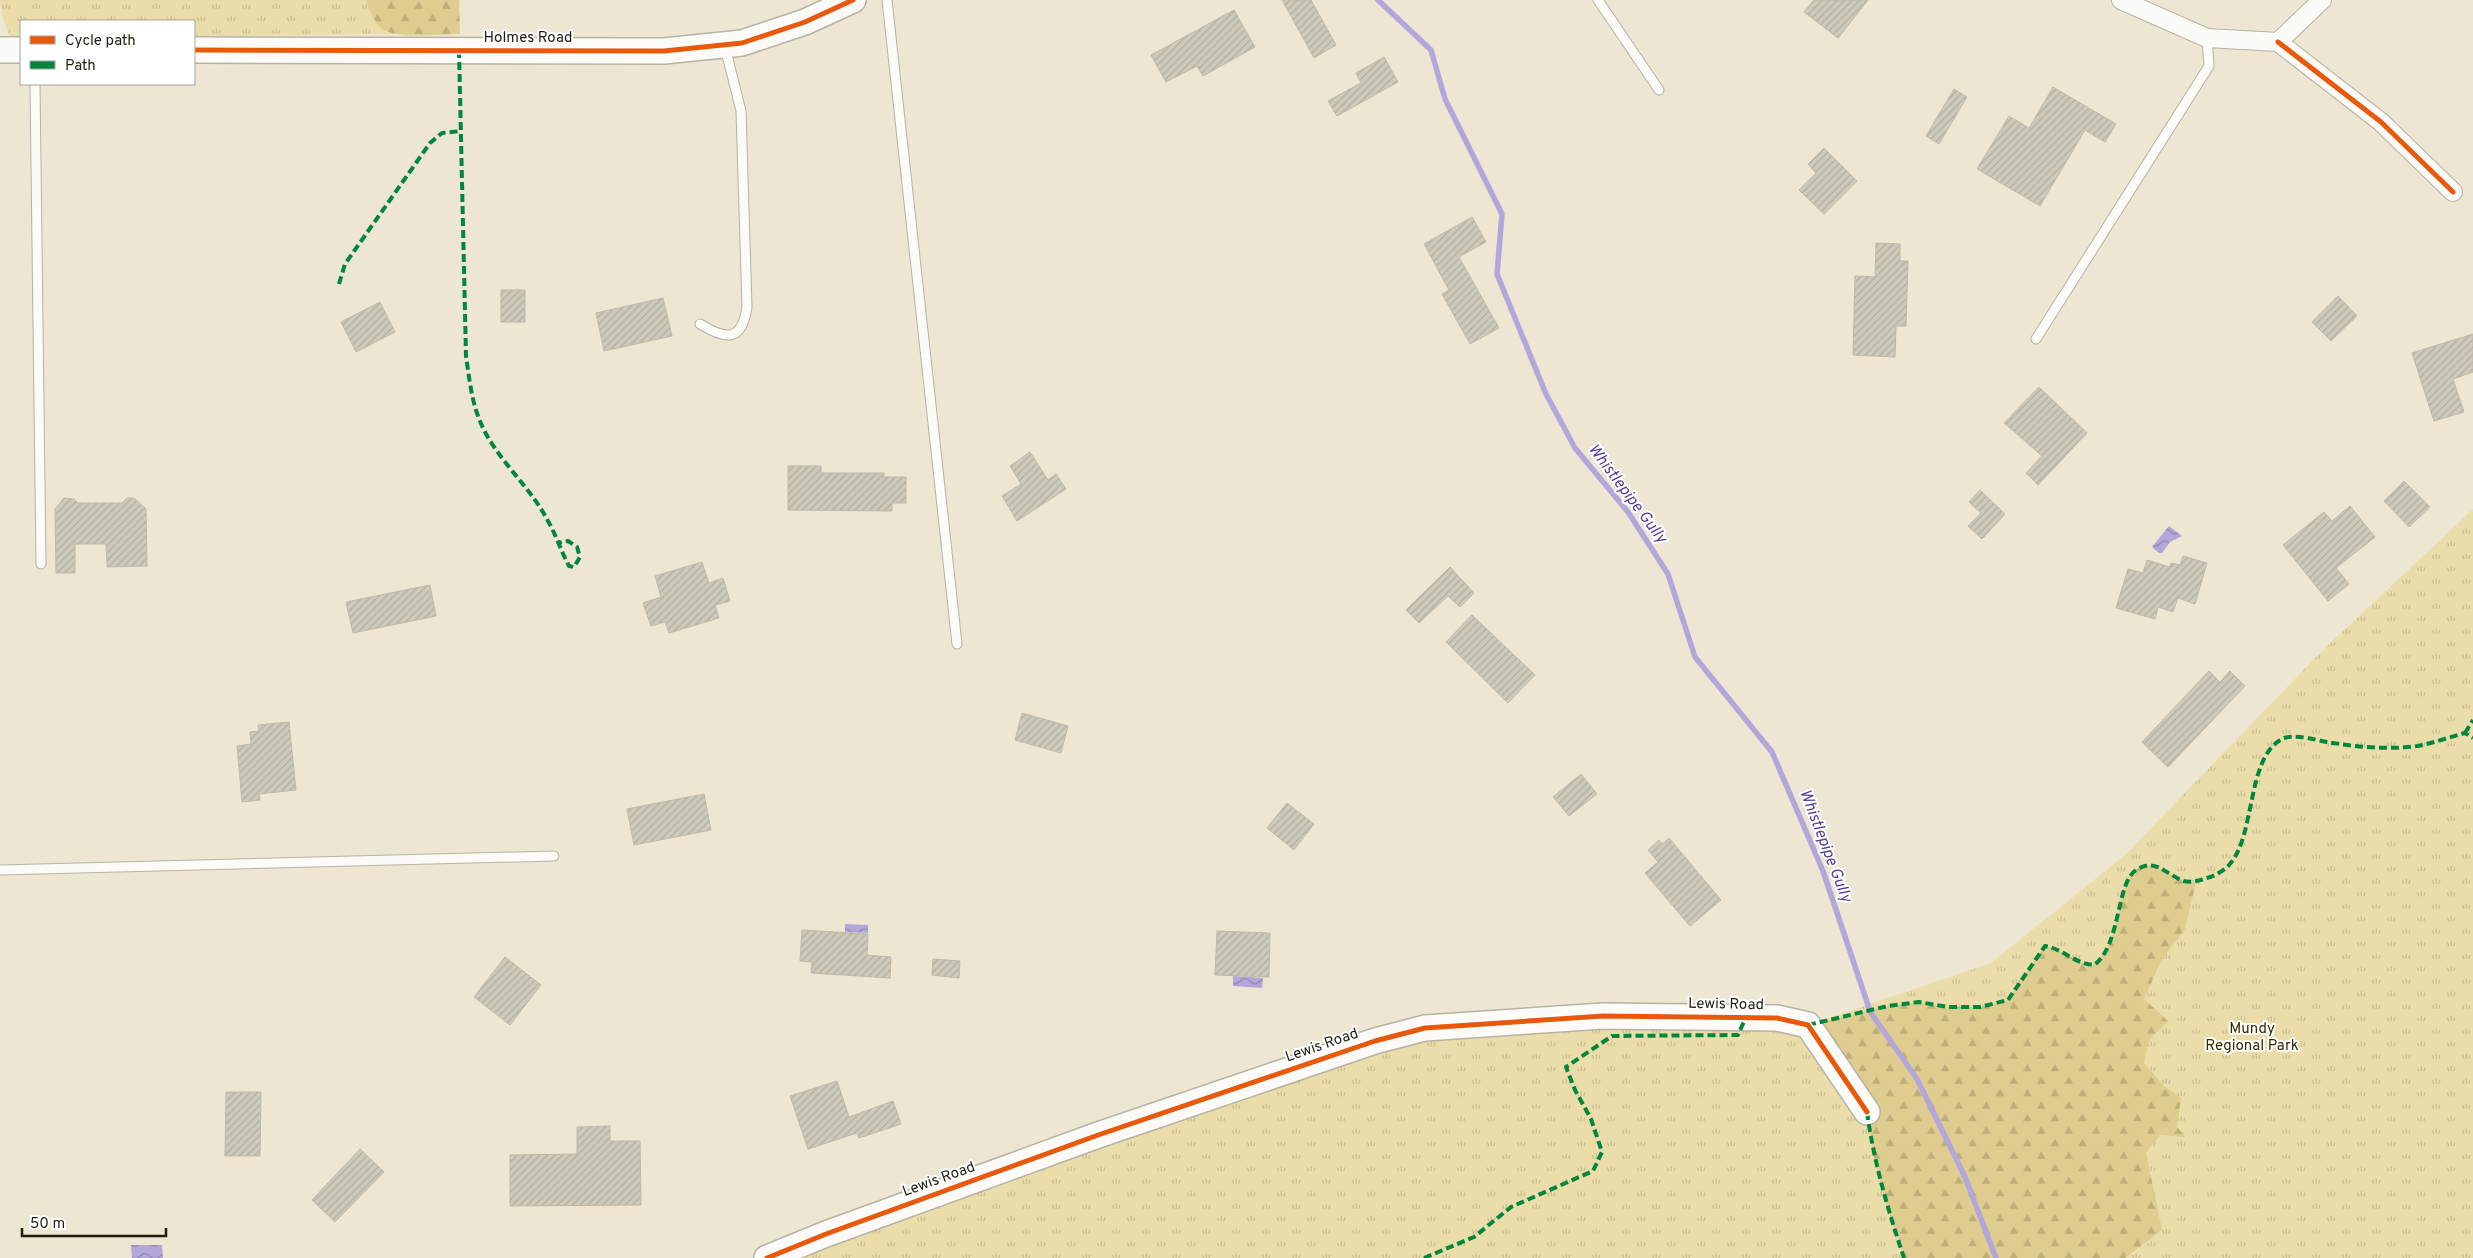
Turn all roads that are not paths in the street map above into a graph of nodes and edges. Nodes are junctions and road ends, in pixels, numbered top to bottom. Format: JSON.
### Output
{"nodes":[{"id":1,"x":853,"y":0,"type":"edge"},
{"id":2,"x":887,"y":0,"type":"edge"},
{"id":3,"x":1598,"y":0,"type":"edge"},
{"id":4,"x":2121,"y":0,"type":"edge"},
{"id":5,"x":2322,"y":0,"type":"edge"},
{"id":6,"x":2207,"y":38,"type":"junction"},
{"id":7,"x":2278,"y":42,"type":"junction"},
{"id":8,"x":724,"y":44,"type":"junction"},
{"id":9,"x":0,"y":50,"type":"edge"},
{"id":10,"x":20,"y":50,"type":"edge"},
{"id":11,"x":195,"y":50,"type":"edge"},
{"id":12,"x":35,"y":85,"type":"edge"},
{"id":13,"x":1659,"y":90,"type":"dead end"},
{"id":14,"x":2453,"y":192,"type":"dead end"},
{"id":15,"x":700,"y":324,"type":"dead end"},
{"id":16,"x":2036,"y":339,"type":"dead end"},
{"id":17,"x":41,"y":564,"type":"dead end"},
{"id":18,"x":957,"y":644,"type":"dead end"},
{"id":19,"x":554,"y":856,"type":"dead end"},
{"id":20,"x":0,"y":870,"type":"edge"},
{"id":21,"x":1867,"y":1112,"type":"dead end"},
{"id":22,"x":767,"y":1258,"type":"edge"}],
"edges":[{"from":1,"to":8,"type":"street","name":"Holmes Road"},
{"from":2,"to":18,"type":"lane"},
{"from":3,"to":13,"type":"lane"},
{"from":4,"to":6,"type":"street"},
{"from":5,"to":7,"type":"street"},
{"from":6,"to":7,"type":"street"},
{"from":6,"to":16,"type":"lane"},
{"from":7,"to":14,"type":"street"},
{"from":8,"to":11,"type":"street","name":"Holmes Road"},
{"from":8,"to":15,"type":"lane"},
{"from":9,"to":10,"type":"street"},
{"from":12,"to":17,"type":"lane"},
{"from":19,"to":20,"type":"lane"},
{"from":21,"to":22,"type":"street","name":"Lewis Road"}]}
